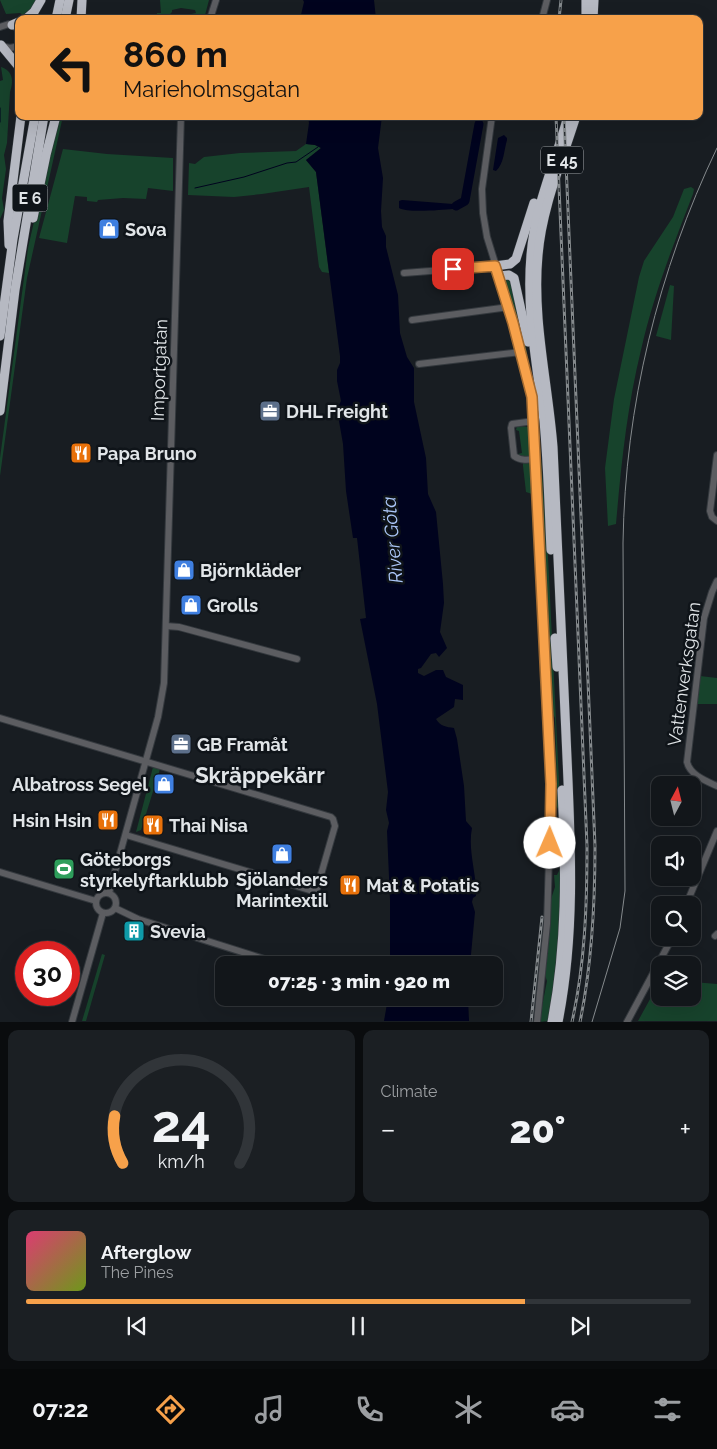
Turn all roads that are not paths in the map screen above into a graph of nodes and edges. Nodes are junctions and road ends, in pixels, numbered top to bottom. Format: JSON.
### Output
{"nodes":[{"id":1,"x":41,"y":0,"type":"edge"},
{"id":2,"x":60,"y":0,"type":"edge"},
{"id":3,"x":69,"y":0,"type":"edge"},
{"id":4,"x":82,"y":0,"type":"edge"},
{"id":5,"x":218,"y":0,"type":"edge"},
{"id":6,"x":547,"y":0,"type":"edge"},
{"id":7,"x":586,"y":0,"type":"edge"},
{"id":8,"x":594,"y":0,"type":"edge"},
{"id":9,"x":31,"y":15,"type":"edge"},
{"id":10,"x":57,"y":15,"type":"edge"},
{"id":11,"x":66,"y":15,"type":"edge"},
{"id":12,"x":81,"y":15,"type":"edge"},
{"id":13,"x":212,"y":15,"type":"edge"},
{"id":14,"x":216,"y":15,"type":"edge"},
{"id":15,"x":543,"y":15,"type":"edge"},
{"id":16,"x":586,"y":15,"type":"edge"},
{"id":17,"x":593,"y":15,"type":"edge"},
{"id":18,"x":15,"y":25,"type":"edge"},
{"id":19,"x":0,"y":28,"type":"edge"},
{"id":20,"x":0,"y":45,"type":"edge"},
{"id":21,"x":15,"y":47,"type":"edge"},
{"id":22,"x":15,"y":62,"type":"edge"},
{"id":23,"x":21,"y":120,"type":"edge"},
{"id":24,"x":34,"y":120,"type":"edge"},
{"id":25,"x":43,"y":120,"type":"edge"},
{"id":26,"x":55,"y":120,"type":"edge"},
{"id":27,"x":181,"y":120,"type":"edge"},
{"id":28,"x":492,"y":120,"type":"edge"},
{"id":29,"x":567,"y":120,"type":"edge"},
{"id":30,"x":575,"y":120,"type":"edge"},
{"id":31,"x":562,"y":137,"type":"junction"},
{"id":32,"x":11,"y":256,"type":"junction"},
{"id":33,"x":495,"y":266,"type":"junction"},
{"id":34,"x":404,"y":273,"type":"dead end"},
{"id":35,"x":498,"y":276,"type":"junction"},
{"id":36,"x":15,"y":290,"type":"junction"},
{"id":37,"x":508,"y":307,"type":"junction"},
{"id":38,"x":412,"y":320,"type":"dead end"},
{"id":39,"x":0,"y":336,"type":"edge"},
{"id":40,"x":521,"y":352,"type":"junction"},
{"id":41,"x":420,"y":364,"type":"dead end"},
{"id":42,"x":536,"y":374,"type":"junction"},
{"id":43,"x":0,"y":411,"type":"edge"},
{"id":44,"x":534,"y":421,"type":"junction"},
{"id":45,"x":717,"y":455,"type":"edge"},
{"id":46,"x":536,"y":459,"type":"junction"},
{"id":47,"x":714,"y":519,"type":"edge"},
{"id":48,"x":717,"y":581,"type":"edge"},
{"id":49,"x":166,"y":626,"type":"junction"},
{"id":50,"x":297,"y":659,"type":"dead end"},
{"id":51,"x":0,"y":718,"type":"edge"},
{"id":52,"x":146,"y":762,"type":"junction"},
{"id":53,"x":717,"y":786,"type":"edge"},
{"id":54,"x":717,"y":832,"type":"edge"},
{"id":55,"x":126,"y":835,"type":"junction"},
{"id":56,"x":0,"y":872,"type":"edge"},
{"id":57,"x":109,"y":893,"type":"junction"},
{"id":58,"x":690,"y":896,"type":"edge"},
{"id":59,"x":96,"y":900,"type":"junction"},
{"id":60,"x":115,"y":908,"type":"junction"},
{"id":61,"x":104,"y":913,"type":"junction"},
{"id":62,"x":668,"y":946,"type":"edge"},
{"id":63,"x":255,"y":956,"type":"edge"},
{"id":64,"x":72,"y":1022,"type":"edge"},
{"id":65,"x":537,"y":1022,"type":"edge"},
{"id":66,"x":552,"y":1022,"type":"edge"},
{"id":67,"x":558,"y":1022,"type":"edge"},
{"id":68,"x":627,"y":1022,"type":"edge"}],
"edges":[{"from":1,"to":9,"type":"highway"},
{"from":2,"to":10,"type":"highway"},
{"from":3,"to":11,"type":"highway"},
{"from":4,"to":12,"type":"highway"},
{"from":5,"to":13,"type":"street"},
{"from":5,"to":14,"type":"street"},
{"from":6,"to":15,"type":"street"},
{"from":7,"to":16,"type":"highway"},
{"from":8,"to":17,"type":"highway"},
{"from":18,"to":19,"type":"street"},
{"from":20,"to":21,"type":"street"},
{"from":20,"to":22,"type":"highway"},
{"from":23,"to":32,"type":"highway"},
{"from":24,"to":32,"type":"highway","number":"E 6"},
{"from":25,"to":36,"type":"highway","number":"E 6"},
{"from":26,"to":36,"type":"highway"},
{"from":27,"to":49,"type":"street","name":"Importgatan"},
{"from":28,"to":33,"type":"street"},
{"from":29,"to":31,"type":"highway","number":"E 45"},
{"from":30,"to":67,"type":"highway","number":"E 45"},
{"from":31,"to":33,"type":"highway"},
{"from":31,"to":42,"type":"highway","number":"E 45"},
{"from":32,"to":39,"type":"highway","number":"E 6"},
{"from":33,"to":34,"type":"street"},
{"from":33,"to":35,"type":"street"},
{"from":35,"to":37,"type":"street"},
{"from":35,"to":42,"type":"highway"},
{"from":36,"to":43,"type":"highway","number":"E 6"},
{"from":37,"to":38,"type":"street"},
{"from":37,"to":40,"type":"street"},
{"from":40,"to":41,"type":"street"},
{"from":40,"to":44,"type":"street"},
{"from":42,"to":66,"type":"highway","number":"E 45"},
{"from":44,"to":46,"type":"street"},
{"from":44,"to":46,"type":"street"},
{"from":45,"to":47,"type":"street"},
{"from":46,"to":65,"type":"street"},
{"from":48,"to":53,"type":"street","name":"Vattenverksgatan"},
{"from":49,"to":50,"type":"street"},
{"from":49,"to":52,"type":"street","name":"Importgatan"},
{"from":51,"to":52,"type":"street"},
{"from":52,"to":55,"type":"street","name":"Importgatan"},
{"from":52,"to":55,"type":"street"},
{"from":54,"to":58,"type":"street"},
{"from":55,"to":57,"type":"street","name":"Importgatan"},
{"from":56,"to":59,"type":"street"},
{"from":57,"to":59,"type":"street"},
{"from":57,"to":60,"type":"street"},
{"from":59,"to":61,"type":"street"},
{"from":60,"to":61,"type":"street"},
{"from":60,"to":63,"type":"street"},
{"from":61,"to":64,"type":"street"},
{"from":62,"to":68,"type":"street"}]}
